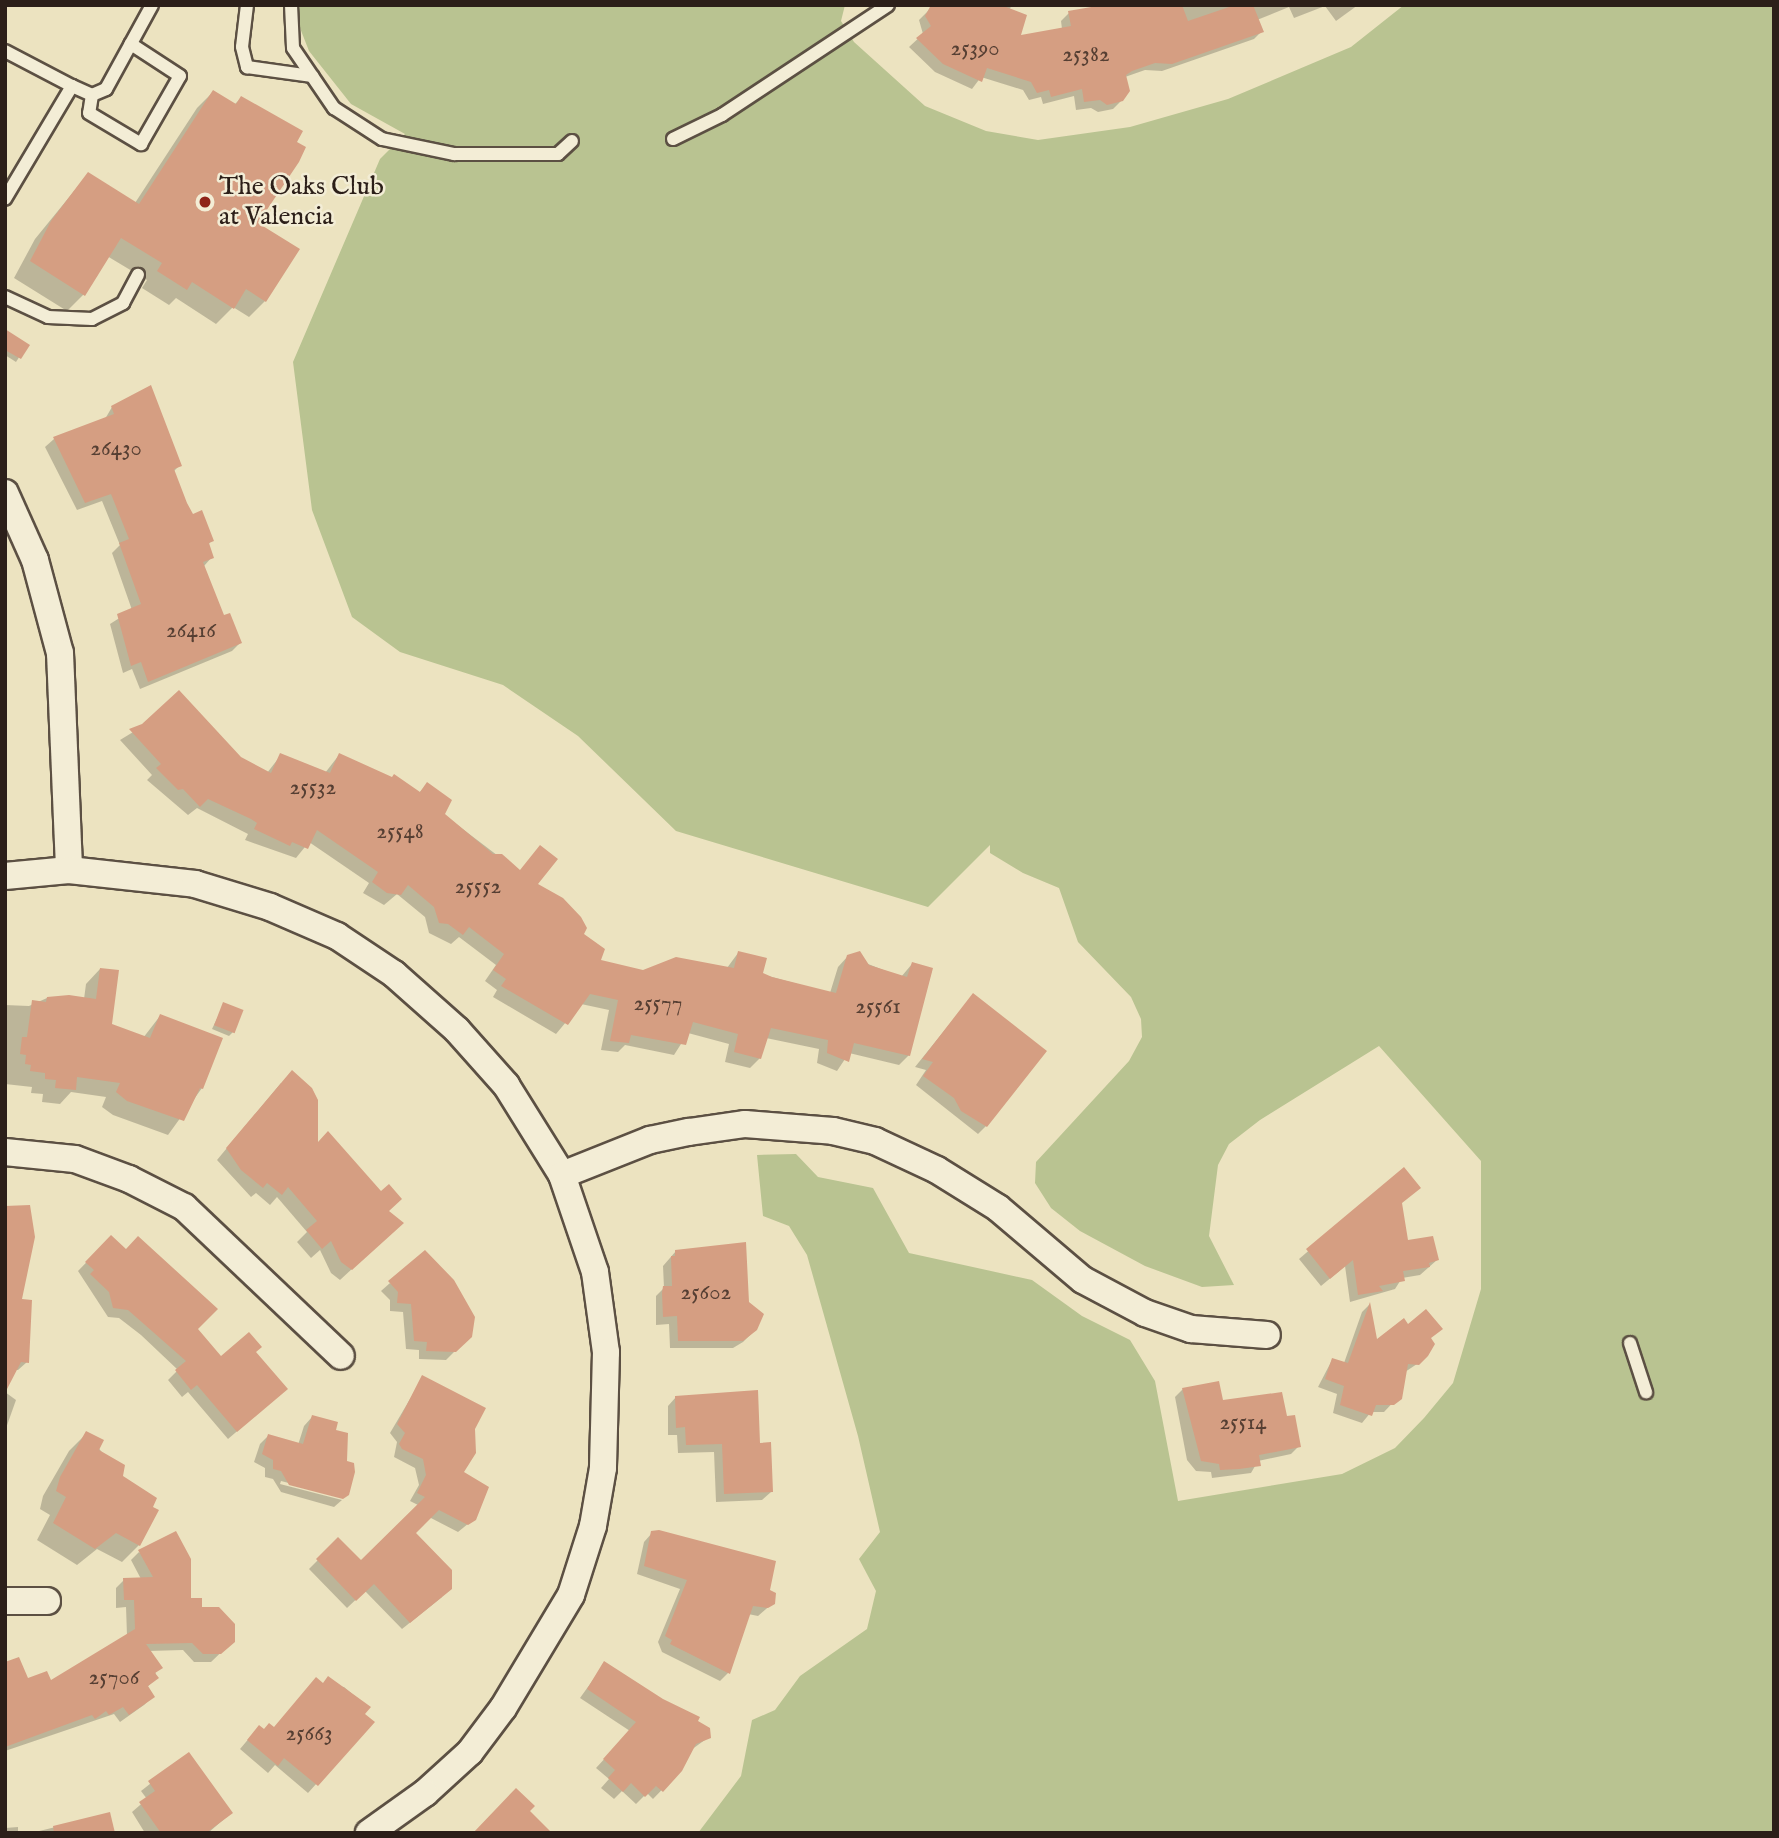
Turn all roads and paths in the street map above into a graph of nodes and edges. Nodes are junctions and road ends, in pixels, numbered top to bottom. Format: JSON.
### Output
{"nodes":[{"id":1,"x":152,"y":5,"type":"edge"},
{"id":2,"x":247,"y":5,"type":"edge"},
{"id":3,"x":290,"y":5,"type":"edge"},
{"id":4,"x":888,"y":5,"type":"edge"},
{"id":5,"x":131,"y":44,"type":"junction"},
{"id":6,"x":5,"y":51,"type":"edge"},
{"id":7,"x":312,"y":76,"type":"junction"},
{"id":8,"x":72,"y":86,"type":"junction"},
{"id":9,"x":92,"y":95,"type":"junction"},
{"id":10,"x":673,"y":139,"type":"dead end"},
{"id":11,"x":572,"y":141,"type":"dead end"},
{"id":12,"x":5,"y":199,"type":"edge"},
{"id":13,"x":138,"y":275,"type":"dead end"},
{"id":14,"x":5,"y":296,"type":"edge"},
{"id":15,"x":5,"y":494,"type":"edge"},
{"id":16,"x":69,"y":870,"type":"junction"},
{"id":17,"x":5,"y":876,"type":"edge"},
{"id":18,"x":5,"y":1152,"type":"edge"},
{"id":19,"x":562,"y":1175,"type":"junction"},
{"id":20,"x":1267,"y":1335,"type":"dead end"},
{"id":21,"x":1630,"y":1343,"type":"dead end"},
{"id":22,"x":341,"y":1356,"type":"dead end"},
{"id":23,"x":1646,"y":1392,"type":"dead end"},
{"id":24,"x":5,"y":1601,"type":"edge"},
{"id":25,"x":47,"y":1601,"type":"dead end"},
{"id":26,"x":369,"y":1833,"type":"edge"}],
"edges":[{"from":1,"to":5,"type":"lane"},
{"from":2,"to":7,"type":"lane"},
{"from":3,"to":7,"type":"lane"},
{"from":4,"to":10,"type":"lane"},
{"from":5,"to":9,"type":"lane"},
{"from":5,"to":9,"type":"lane"},
{"from":6,"to":8,"type":"lane"},
{"from":7,"to":11,"type":"lane"},
{"from":8,"to":9,"type":"lane"},
{"from":8,"to":12,"type":"lane"},
{"from":13,"to":14,"type":"lane"},
{"from":15,"to":16,"type":"street"},
{"from":16,"to":17,"type":"street"},
{"from":16,"to":19,"type":"street"},
{"from":18,"to":22,"type":"street"},
{"from":19,"to":20,"type":"street"},
{"from":19,"to":26,"type":"street"},
{"from":21,"to":23,"type":"lane"},
{"from":24,"to":25,"type":"street"}]}
